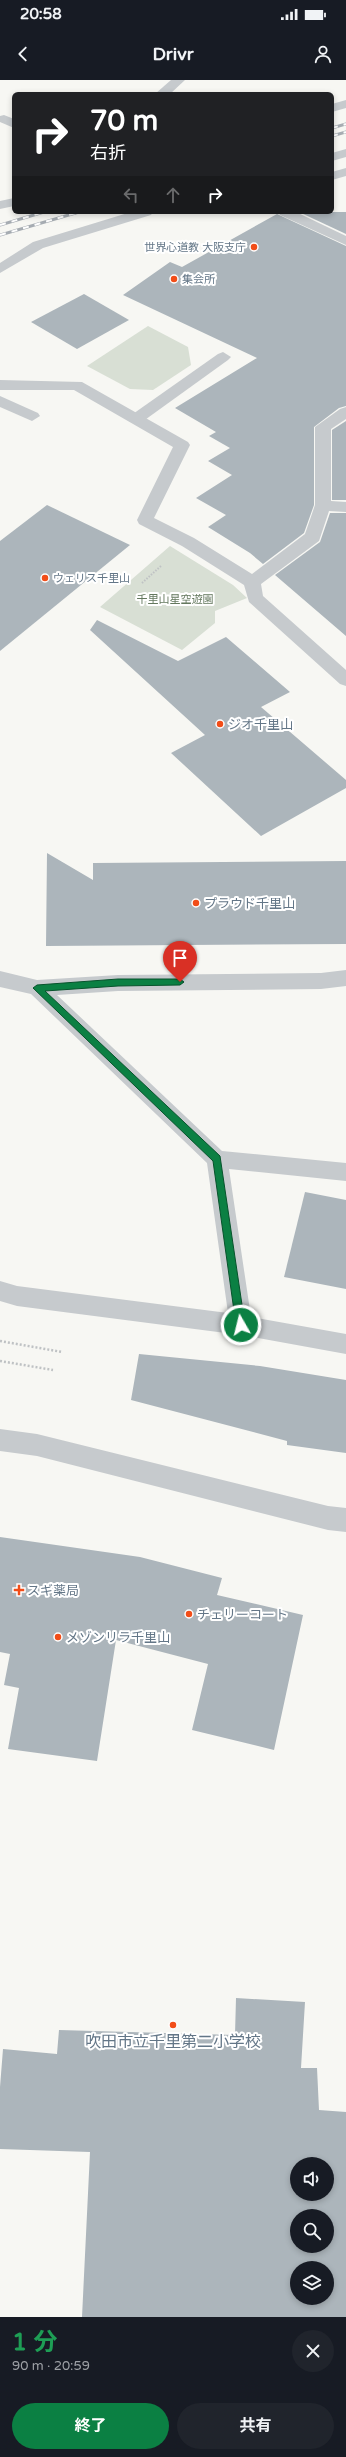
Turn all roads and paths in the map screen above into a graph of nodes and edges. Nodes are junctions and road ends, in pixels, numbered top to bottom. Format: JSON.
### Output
{"nodes":[{"id":1,"x":179,"y":80,"type":"edge"},
{"id":2,"x":164,"y":92,"type":"edge"},
{"id":3,"x":346,"y":104,"type":"edge"},
{"id":4,"x":334,"y":107,"type":"edge"},
{"id":5,"x":346,"y":153,"type":"edge"},
{"id":6,"x":334,"y":156,"type":"edge"},
{"id":7,"x":346,"y":172,"type":"edge"},
{"id":8,"x":334,"y":175,"type":"edge"},
{"id":9,"x":12,"y":202,"type":"edge"},
{"id":10,"x":0,"y":205,"type":"edge"},
{"id":11,"x":140,"y":214,"type":"edge"},
{"id":12,"x":289,"y":214,"type":"edge"},
{"id":13,"x":346,"y":241,"type":"edge"},
{"id":14,"x":0,"y":269,"type":"edge"},
{"id":15,"x":223,"y":357,"type":"dead end"},
{"id":16,"x":0,"y":385,"type":"edge"},
{"id":17,"x":0,"y":401,"type":"edge"},
{"id":18,"x":346,"y":412,"type":"edge"},
{"id":19,"x":32,"y":416,"type":"dead end"},
{"id":20,"x":136,"y":419,"type":"junction"},
{"id":21,"x":323,"y":504,"type":"junction"},
{"id":22,"x":346,"y":507,"type":"edge"},
{"id":23,"x":252,"y":582,"type":"junction"},
{"id":24,"x":346,"y":680,"type":"edge"},
{"id":25,"x":346,"y":978,"type":"edge"},
{"id":26,"x":0,"y":979,"type":"edge"},
{"id":27,"x":37,"y":988,"type":"junction"},
{"id":28,"x":217,"y":1159,"type":"junction"},
{"id":29,"x":346,"y":1172,"type":"edge"},
{"id":30,"x":0,"y":1291,"type":"edge"},
{"id":31,"x":241,"y":1325,"type":"junction"},
{"id":32,"x":0,"y":1341,"type":"edge"},
{"id":33,"x":346,"y":1344,"type":"edge"},
{"id":34,"x":62,"y":1352,"type":"dead end"},
{"id":35,"x":0,"y":1361,"type":"edge"},
{"id":36,"x":53,"y":1370,"type":"dead end"},
{"id":37,"x":0,"y":1440,"type":"edge"},
{"id":38,"x":346,"y":1520,"type":"edge"}],
"edges":[{"from":1,"to":2,"type":"street"},
{"from":3,"to":4,"type":"street"},
{"from":5,"to":6,"type":"street"},
{"from":7,"to":8,"type":"street"},
{"from":9,"to":10,"type":"street"},
{"from":11,"to":14,"type":"street"},
{"from":12,"to":13,"type":"street"},
{"from":15,"to":20,"type":"street"},
{"from":16,"to":20,"type":"street"},
{"from":17,"to":19,"type":"street"},
{"from":18,"to":21,"type":"street"},
{"from":20,"to":23,"type":"street"},
{"from":21,"to":22,"type":"street"},
{"from":21,"to":23,"type":"street"},
{"from":23,"to":24,"type":"street"},
{"from":25,"to":27,"type":"street"},
{"from":26,"to":27,"type":"street"},
{"from":27,"to":28,"type":"street"},
{"from":28,"to":29,"type":"street"},
{"from":28,"to":31,"type":"street"},
{"from":30,"to":31,"type":"street"},
{"from":31,"to":33,"type":"street"},
{"from":32,"to":34,"type":"path"},
{"from":35,"to":36,"type":"path"},
{"from":37,"to":38,"type":"street"}]}
